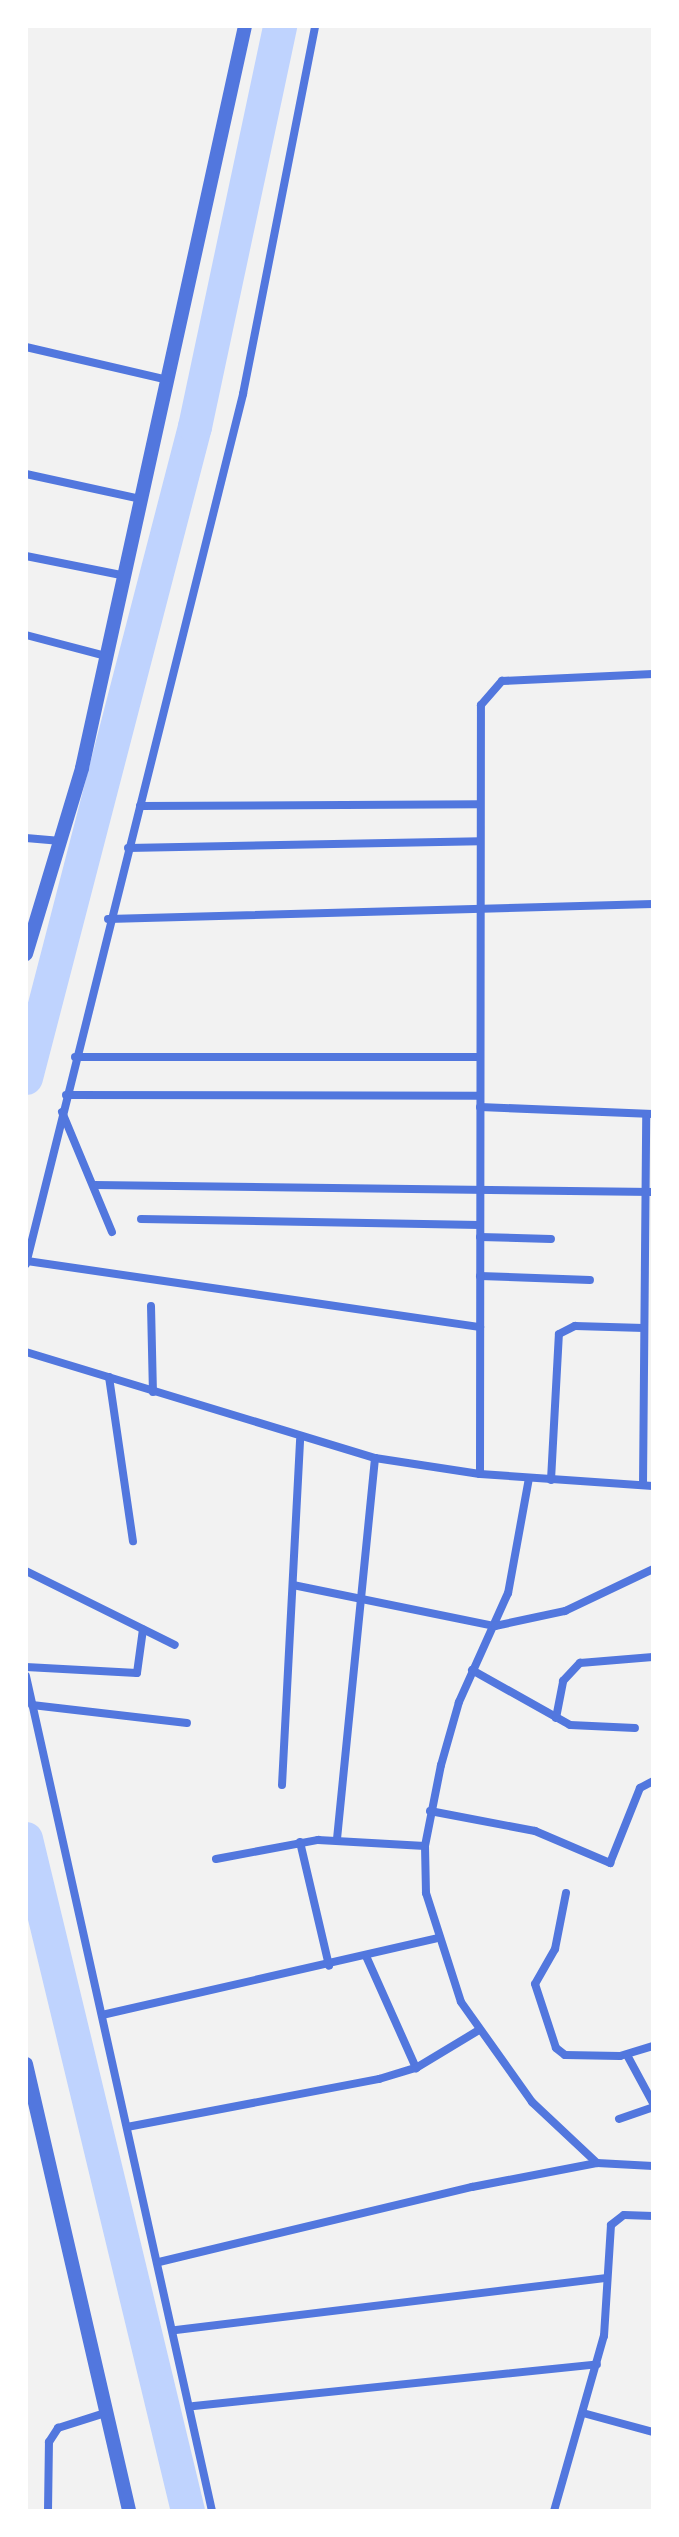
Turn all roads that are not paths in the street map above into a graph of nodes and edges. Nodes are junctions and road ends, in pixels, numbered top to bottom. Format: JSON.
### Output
{"nodes":[{"id":1,"x":245,"y":26,"type":"edge"},
{"id":2,"x":315,"y":26,"type":"edge"},
{"id":3,"x":26,"y":347,"type":"edge"},
{"id":4,"x":164,"y":379,"type":"junction"},
{"id":5,"x":26,"y":474,"type":"edge"},
{"id":6,"x":141,"y":499,"type":"junction"},
{"id":7,"x":26,"y":556,"type":"edge"},
{"id":8,"x":126,"y":576,"type":"junction"},
{"id":9,"x":26,"y":635,"type":"edge"},
{"id":10,"x":106,"y":656,"type":"junction"},
{"id":11,"x":653,"y":674,"type":"edge"},
{"id":12,"x":480,"y":804,"type":"junction"},
{"id":13,"x":140,"y":806,"type":"junction"},
{"id":14,"x":26,"y":838,"type":"edge"},
{"id":15,"x":62,"y":841,"type":"junction"},
{"id":16,"x":480,"y":841,"type":"junction"},
{"id":17,"x":128,"y":848,"type":"junction"},
{"id":18,"x":653,"y":904,"type":"edge"},
{"id":19,"x":480,"y":910,"type":"junction"},
{"id":20,"x":108,"y":919,"type":"junction"},
{"id":21,"x":26,"y":954,"type":"edge"},
{"id":22,"x":75,"y":1057,"type":"junction"},
{"id":23,"x":480,"y":1057,"type":"junction"},
{"id":24,"x":66,"y":1095,"type":"junction"},
{"id":25,"x":480,"y":1096,"type":"junction"},
{"id":26,"x":480,"y":1107,"type":"junction"},
{"id":27,"x":62,"y":1112,"type":"junction"},
{"id":28,"x":650,"y":1114,"type":"edge"},
{"id":29,"x":94,"y":1185,"type":"junction"},
{"id":30,"x":480,"y":1185,"type":"junction"},
{"id":31,"x":649,"y":1192,"type":"edge"},
{"id":32,"x":141,"y":1219,"type":"dead end"},
{"id":33,"x":480,"y":1225,"type":"junction"},
{"id":34,"x":112,"y":1232,"type":"dead end"},
{"id":35,"x":480,"y":1237,"type":"junction"},
{"id":36,"x":551,"y":1239,"type":"dead end"},
{"id":37,"x":26,"y":1262,"type":"edge"},
{"id":38,"x":480,"y":1276,"type":"junction"},
{"id":39,"x":590,"y":1280,"type":"dead end"},
{"id":40,"x":151,"y":1306,"type":"dead end"},
{"id":41,"x":480,"y":1327,"type":"junction"},
{"id":42,"x":644,"y":1328,"type":"junction"},
{"id":43,"x":26,"y":1352,"type":"edge"},
{"id":44,"x":109,"y":1377,"type":"junction"},
{"id":45,"x":153,"y":1392,"type":"junction"},
{"id":46,"x":300,"y":1439,"type":"junction"},
{"id":47,"x":375,"y":1458,"type":"junction"},
{"id":48,"x":480,"y":1474,"type":"junction"},
{"id":49,"x":529,"y":1478,"type":"junction"},
{"id":50,"x":551,"y":1480,"type":"junction"},
{"id":51,"x":643,"y":1485,"type":"junction"},
{"id":52,"x":653,"y":1486,"type":"edge"},
{"id":53,"x":133,"y":1541,"type":"dead end"},
{"id":54,"x":653,"y":1569,"type":"edge"},
{"id":55,"x":26,"y":1571,"type":"edge"},
{"id":56,"x":293,"y":1585,"type":"junction"},
{"id":57,"x":364,"y":1597,"type":"junction"},
{"id":58,"x":495,"y":1626,"type":"junction"},
{"id":59,"x":143,"y":1629,"type":"junction"},
{"id":60,"x":175,"y":1645,"type":"dead end"},
{"id":61,"x":653,"y":1657,"type":"edge"},
{"id":62,"x":26,"y":1667,"type":"edge"},
{"id":63,"x":472,"y":1670,"type":"junction"},
{"id":64,"x":26,"y":1676,"type":"edge"},
{"id":65,"x":32,"y":1705,"type":"junction"},
{"id":66,"x":556,"y":1718,"type":"junction"},
{"id":67,"x":187,"y":1723,"type":"dead end"},
{"id":68,"x":635,"y":1728,"type":"dead end"},
{"id":69,"x":653,"y":1781,"type":"edge"},
{"id":70,"x":282,"y":1785,"type":"dead end"},
{"id":71,"x":430,"y":1811,"type":"junction"},
{"id":72,"x":337,"y":1839,"type":"junction"},
{"id":73,"x":300,"y":1842,"type":"junction"},
{"id":74,"x":425,"y":1846,"type":"junction"},
{"id":75,"x":216,"y":1859,"type":"dead end"},
{"id":76,"x":566,"y":1893,"type":"dead end"},
{"id":77,"x":435,"y":1939,"type":"junction"},
{"id":78,"x":366,"y":1956,"type":"junction"},
{"id":79,"x":329,"y":1966,"type":"junction"},
{"id":80,"x":102,"y":2015,"type":"junction"},
{"id":81,"x":479,"y":2030,"type":"junction"},
{"id":82,"x":653,"y":2046,"type":"edge"},
{"id":83,"x":627,"y":2055,"type":"junction"},
{"id":84,"x":26,"y":2064,"type":"edge"},
{"id":85,"x":416,"y":2068,"type":"junction"},
{"id":86,"x":653,"y":2105,"type":"edge"},
{"id":87,"x":619,"y":2119,"type":"dead end"},
{"id":88,"x":127,"y":2127,"type":"junction"},
{"id":89,"x":597,"y":2163,"type":"junction"},
{"id":90,"x":653,"y":2166,"type":"edge"},
{"id":91,"x":653,"y":2216,"type":"edge"},
{"id":92,"x":159,"y":2262,"type":"junction"},
{"id":93,"x":607,"y":2278,"type":"junction"},
{"id":94,"x":176,"y":2330,"type":"junction"},
{"id":95,"x":597,"y":2364,"type":"junction"},
{"id":96,"x":194,"y":2406,"type":"junction"},
{"id":97,"x":105,"y":2413,"type":"junction"},
{"id":98,"x":583,"y":2413,"type":"junction"},
{"id":99,"x":653,"y":2432,"type":"edge"},
{"id":100,"x":48,"y":2511,"type":"edge"},
{"id":101,"x":129,"y":2511,"type":"edge"},
{"id":102,"x":212,"y":2511,"type":"edge"},
{"id":103,"x":554,"y":2511,"type":"edge"}],
"edges":[{"from":1,"to":4,"type":"street"},
{"from":2,"to":13,"type":"street"},
{"from":3,"to":4,"type":"street"},
{"from":4,"to":6,"type":"street"},
{"from":5,"to":6,"type":"street"},
{"from":6,"to":8,"type":"street"},
{"from":7,"to":8,"type":"street"},
{"from":8,"to":10,"type":"street"},
{"from":9,"to":10,"type":"street"},
{"from":10,"to":15,"type":"street"},
{"from":11,"to":12,"type":"street"},
{"from":12,"to":13,"type":"street"},
{"from":12,"to":16,"type":"street"},
{"from":13,"to":17,"type":"street"},
{"from":14,"to":15,"type":"street"},
{"from":15,"to":21,"type":"street"},
{"from":16,"to":17,"type":"street"},
{"from":16,"to":19,"type":"street"},
{"from":17,"to":20,"type":"street"},
{"from":18,"to":19,"type":"street"},
{"from":19,"to":20,"type":"street"},
{"from":19,"to":23,"type":"street"},
{"from":20,"to":22,"type":"street"},
{"from":22,"to":23,"type":"street"},
{"from":22,"to":24,"type":"street"},
{"from":23,"to":25,"type":"street"},
{"from":24,"to":25,"type":"street"},
{"from":24,"to":27,"type":"street"},
{"from":25,"to":26,"type":"street"},
{"from":26,"to":28,"type":"street"},
{"from":26,"to":30,"type":"street"},
{"from":27,"to":29,"type":"street"},
{"from":27,"to":37,"type":"street"},
{"from":28,"to":31,"type":"street"},
{"from":29,"to":30,"type":"street"},
{"from":29,"to":34,"type":"street"},
{"from":30,"to":31,"type":"street"},
{"from":30,"to":33,"type":"street"},
{"from":31,"to":42,"type":"street"},
{"from":32,"to":33,"type":"street"},
{"from":33,"to":35,"type":"street"},
{"from":35,"to":36,"type":"street"},
{"from":35,"to":38,"type":"street"},
{"from":37,"to":41,"type":"street"},
{"from":38,"to":39,"type":"street"},
{"from":38,"to":41,"type":"street"},
{"from":40,"to":45,"type":"street"},
{"from":41,"to":48,"type":"street"},
{"from":42,"to":50,"type":"street"},
{"from":42,"to":51,"type":"street"},
{"from":43,"to":44,"type":"street"},
{"from":44,"to":45,"type":"street"},
{"from":44,"to":53,"type":"street"},
{"from":45,"to":46,"type":"street"},
{"from":46,"to":47,"type":"street"},
{"from":46,"to":56,"type":"street"},
{"from":47,"to":48,"type":"street"},
{"from":47,"to":57,"type":"street"},
{"from":48,"to":49,"type":"street"},
{"from":49,"to":50,"type":"street"},
{"from":49,"to":58,"type":"street"},
{"from":50,"to":51,"type":"street"},
{"from":51,"to":52,"type":"street"},
{"from":54,"to":58,"type":"street"},
{"from":55,"to":59,"type":"street"},
{"from":56,"to":57,"type":"street"},
{"from":56,"to":70,"type":"street"},
{"from":57,"to":58,"type":"street"},
{"from":57,"to":72,"type":"street"},
{"from":58,"to":63,"type":"street"},
{"from":59,"to":60,"type":"street"},
{"from":59,"to":62,"type":"street"},
{"from":61,"to":66,"type":"street"},
{"from":63,"to":66,"type":"street"},
{"from":63,"to":71,"type":"street"},
{"from":64,"to":65,"type":"street"},
{"from":65,"to":67,"type":"street"},
{"from":65,"to":80,"type":"street"},
{"from":66,"to":68,"type":"street"},
{"from":69,"to":71,"type":"street"},
{"from":71,"to":74,"type":"street"},
{"from":72,"to":73,"type":"street"},
{"from":72,"to":74,"type":"street"},
{"from":73,"to":75,"type":"street"},
{"from":73,"to":79,"type":"street"},
{"from":74,"to":77,"type":"street"},
{"from":76,"to":83,"type":"street"},
{"from":77,"to":78,"type":"street"},
{"from":77,"to":81,"type":"street"},
{"from":78,"to":79,"type":"street"},
{"from":78,"to":85,"type":"street"},
{"from":79,"to":80,"type":"street"},
{"from":80,"to":88,"type":"street"},
{"from":81,"to":85,"type":"street"},
{"from":81,"to":89,"type":"street"},
{"from":82,"to":83,"type":"street"},
{"from":83,"to":86,"type":"street"},
{"from":84,"to":97,"type":"street"},
{"from":85,"to":88,"type":"street"},
{"from":86,"to":87,"type":"street"},
{"from":88,"to":92,"type":"street"},
{"from":89,"to":90,"type":"street"},
{"from":89,"to":92,"type":"street"},
{"from":91,"to":93,"type":"street"},
{"from":92,"to":94,"type":"street"},
{"from":93,"to":94,"type":"street"},
{"from":93,"to":95,"type":"street"},
{"from":94,"to":96,"type":"street"},
{"from":95,"to":96,"type":"street"},
{"from":95,"to":98,"type":"street"},
{"from":96,"to":102,"type":"street"},
{"from":97,"to":100,"type":"street"},
{"from":97,"to":101,"type":"street"},
{"from":98,"to":99,"type":"street"},
{"from":98,"to":103,"type":"street"}]}
